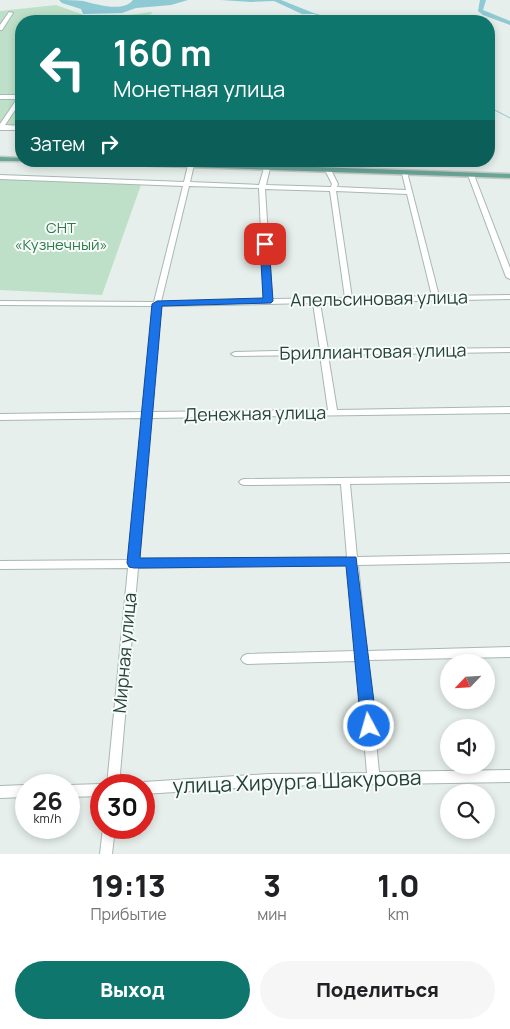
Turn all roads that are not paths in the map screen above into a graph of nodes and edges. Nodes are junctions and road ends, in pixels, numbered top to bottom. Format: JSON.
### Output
{"nodes":[{"id":1,"x":11,"y":13,"type":"dead end"},
{"id":2,"x":0,"y":29,"type":"edge"},
{"id":3,"x":0,"y":97,"type":"edge"},
{"id":4,"x":15,"y":98,"type":"edge"},
{"id":5,"x":15,"y":107,"type":"edge"},
{"id":6,"x":1,"y":128,"type":"edge"},
{"id":7,"x":15,"y":128,"type":"edge"},
{"id":8,"x":0,"y":159,"type":"edge"},
{"id":9,"x":15,"y":160,"type":"edge"},
{"id":10,"x":190,"y":167,"type":"edge"},
{"id":11,"x":242,"y":167,"type":"edge"},
{"id":12,"x":268,"y":168,"type":"junction"},
{"id":13,"x":328,"y":170,"type":"junction"},
{"id":14,"x":405,"y":173,"type":"junction"},
{"id":15,"x":470,"y":175,"type":"junction"},
{"id":16,"x":510,"y":176,"type":"edge"},
{"id":17,"x":0,"y":177,"type":"edge"},
{"id":18,"x":186,"y":185,"type":"junction"},
{"id":19,"x":262,"y":187,"type":"junction"},
{"id":20,"x":333,"y":190,"type":"junction"},
{"id":21,"x":410,"y":192,"type":"junction"},
{"id":22,"x":510,"y":277,"type":"edge"},
{"id":23,"x":510,"y":298,"type":"edge"},
{"id":24,"x":436,"y":299,"type":"junction"},
{"id":25,"x":349,"y":300,"type":"junction"},
{"id":26,"x":268,"y":301,"type":"junction"},
{"id":27,"x":316,"y":301,"type":"junction"},
{"id":28,"x":0,"y":303,"type":"edge"},
{"id":29,"x":157,"y":304,"type":"junction"},
{"id":30,"x":510,"y":350,"type":"edge"},
{"id":31,"x":324,"y":352,"type":"junction"},
{"id":32,"x":235,"y":354,"type":"dead end"},
{"id":33,"x":510,"y":410,"type":"edge"},
{"id":34,"x":333,"y":412,"type":"junction"},
{"id":35,"x":148,"y":415,"type":"junction"},
{"id":36,"x":0,"y":417,"type":"edge"},
{"id":37,"x":510,"y":479,"type":"edge"},
{"id":38,"x":244,"y":482,"type":"dead end"},
{"id":39,"x":345,"y":482,"type":"junction"},
{"id":40,"x":510,"y":558,"type":"edge"},
{"id":41,"x":352,"y":561,"type":"junction"},
{"id":42,"x":134,"y":563,"type":"junction"},
{"id":43,"x":0,"y":565,"type":"edge"},
{"id":44,"x":510,"y":652,"type":"edge"},
{"id":45,"x":362,"y":656,"type":"junction"},
{"id":46,"x":247,"y":659,"type":"dead end"},
{"id":47,"x":114,"y":774,"type":"edge"},
{"id":48,"x":510,"y":776,"type":"edge"},
{"id":49,"x":374,"y":779,"type":"junction"},
{"id":50,"x":155,"y":787,"type":"edge"},
{"id":51,"x":15,"y":791,"type":"edge"},
{"id":52,"x":0,"y":792,"type":"edge"},
{"id":53,"x":108,"y":839,"type":"edge"},
{"id":54,"x":106,"y":854,"type":"edge"}],
"edges":[{"from":1,"to":2,"type":"street"},
{"from":3,"to":4,"type":"street"},
{"from":5,"to":6,"type":"street"},
{"from":6,"to":7,"type":"street"},
{"from":8,"to":9,"type":"main road"},
{"from":10,"to":18,"type":"street","name":"Мирная улица"},
{"from":11,"to":12,"type":"main road"},
{"from":12,"to":13,"type":"main road"},
{"from":12,"to":19,"type":"street"},
{"from":13,"to":14,"type":"main road"},
{"from":13,"to":20,"type":"street"},
{"from":14,"to":15,"type":"main road"},
{"from":14,"to":21,"type":"street"},
{"from":15,"to":16,"type":"main road"},
{"from":15,"to":22,"type":"street"},
{"from":17,"to":18,"type":"street"},
{"from":18,"to":19,"type":"street"},
{"from":18,"to":29,"type":"street","name":"Мирная улица"},
{"from":19,"to":20,"type":"street"},
{"from":19,"to":26,"type":"street"},
{"from":20,"to":21,"type":"street"},
{"from":20,"to":25,"type":"street"},
{"from":21,"to":24,"type":"street"},
{"from":23,"to":24,"type":"street","name":"Апельсиновая улица"},
{"from":24,"to":25,"type":"street","name":"Апельсиновая улица"},
{"from":25,"to":27,"type":"street","name":"Апельсиновая улица"},
{"from":26,"to":27,"type":"street","name":"Апельсиновая улица"},
{"from":26,"to":29,"type":"street","name":"Апельсиновая улица"},
{"from":27,"to":31,"type":"street"},
{"from":28,"to":29,"type":"street","name":"Апельсиновая улица"},
{"from":29,"to":35,"type":"street","name":"Мирная улица"},
{"from":30,"to":31,"type":"street","name":"Бриллиантовая улица"},
{"from":31,"to":32,"type":"street","name":"Бриллиантовая улица"},
{"from":31,"to":34,"type":"street"},
{"from":33,"to":34,"type":"street","name":"Денежная улица"},
{"from":34,"to":35,"type":"street","name":"Денежная улица"},
{"from":35,"to":36,"type":"street","name":"Денежная улица"},
{"from":35,"to":42,"type":"street","name":"Мирная улица"},
{"from":37,"to":39,"type":"street"},
{"from":38,"to":39,"type":"street"},
{"from":39,"to":41,"type":"street"},
{"from":40,"to":41,"type":"street"},
{"from":41,"to":42,"type":"street"},
{"from":41,"to":45,"type":"street"},
{"from":42,"to":43,"type":"street"},
{"from":42,"to":47,"type":"street","name":"Мирная улица"},
{"from":44,"to":45,"type":"street"},
{"from":45,"to":46,"type":"street"},
{"from":45,"to":49,"type":"street"},
{"from":48,"to":49,"type":"street","name":"улица Хирурга Шакурова"},
{"from":49,"to":50,"type":"street","name":"улица Хирурга Шакурова"},
{"from":51,"to":52,"type":"street"},
{"from":53,"to":54,"type":"street"}]}
